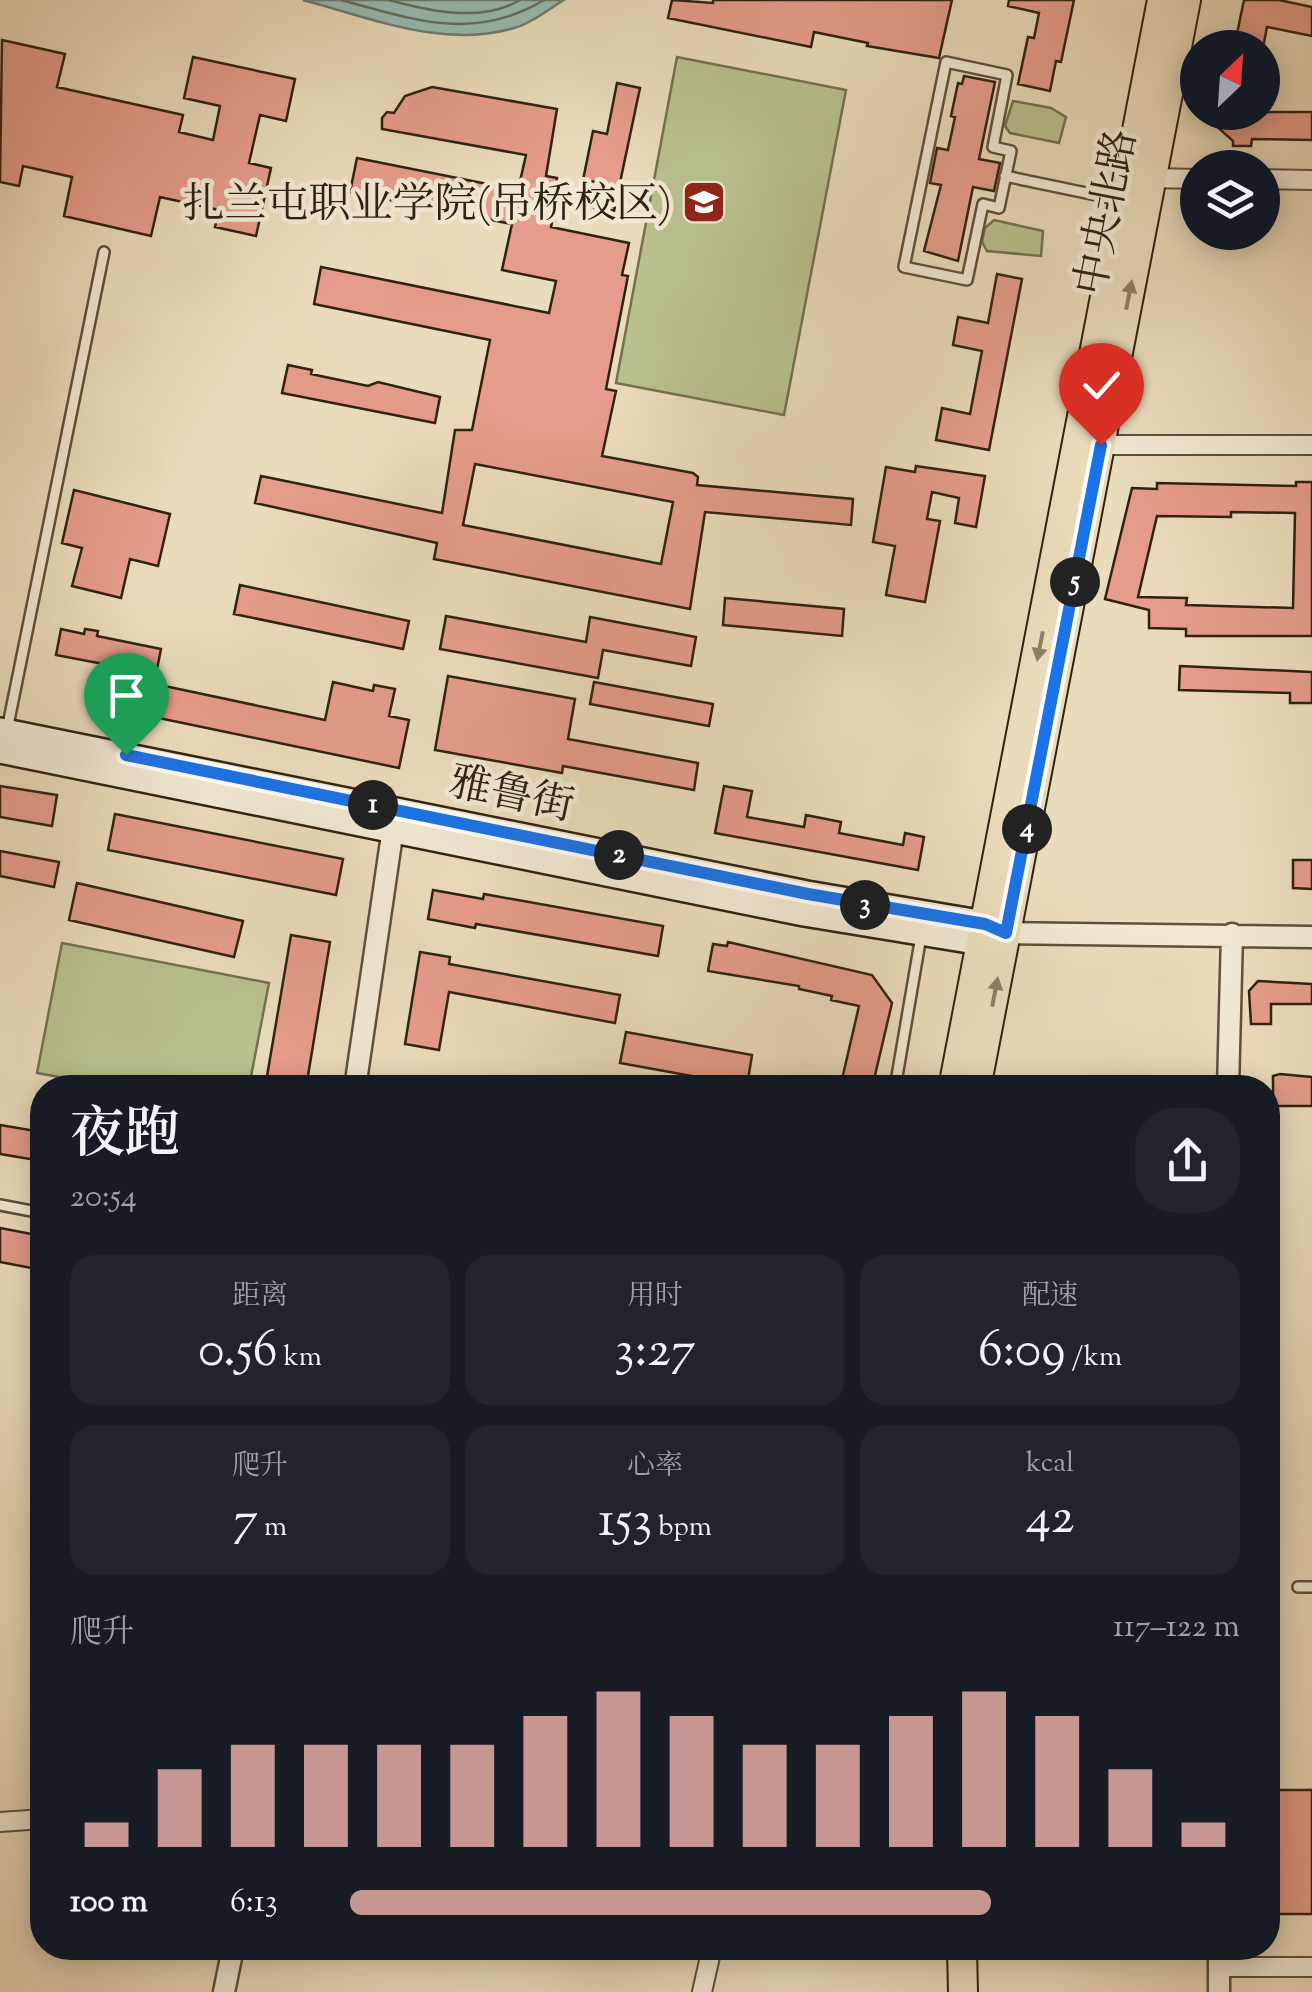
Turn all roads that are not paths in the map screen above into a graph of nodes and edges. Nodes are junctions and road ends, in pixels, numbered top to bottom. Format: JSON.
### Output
{"nodes":[{"id":1,"x":1162,"y":0,"type":"edge"},
{"id":2,"x":1186,"y":0,"type":"edge"},
{"id":3,"x":1006,"y":176,"type":"junction"},
{"id":4,"x":1151,"y":178,"type":"junction"},
{"id":5,"x":1180,"y":178,"type":"edge"},
{"id":6,"x":1280,"y":179,"type":"edge"},
{"id":7,"x":1312,"y":180,"type":"edge"},
{"id":8,"x":1124,"y":201,"type":"junction"},
{"id":9,"x":104,"y":252,"type":"dead end"},
{"id":10,"x":1101,"y":445,"type":"junction"},
{"id":11,"x":1312,"y":446,"type":"edge"},
{"id":12,"x":2,"y":738,"type":"edge"},
{"id":13,"x":393,"y":828,"type":"junction"},
{"id":14,"x":991,"y":933,"type":"junction"},
{"id":15,"x":922,"y":934,"type":"junction"},
{"id":16,"x":1232,"y":934,"type":"junction"},
{"id":17,"x":1312,"y":937,"type":"edge"},
{"id":18,"x":357,"y":1075,"type":"edge"},
{"id":19,"x":896,"y":1075,"type":"edge"},
{"id":20,"x":956,"y":1075,"type":"edge"},
{"id":21,"x":977,"y":1075,"type":"edge"},
{"id":22,"x":1228,"y":1075,"type":"edge"},
{"id":23,"x":0,"y":1206,"type":"edge"},
{"id":24,"x":30,"y":1211,"type":"edge"},
{"id":25,"x":1298,"y":1587,"type":"dead end"},
{"id":26,"x":1312,"y":1587,"type":"edge"},
{"id":27,"x":30,"y":1820,"type":"edge"},
{"id":28,"x":0,"y":1822,"type":"edge"},
{"id":29,"x":230,"y":1960,"type":"edge"},
{"id":30,"x":709,"y":1960,"type":"edge"},
{"id":31,"x":963,"y":1960,"type":"edge"},
{"id":32,"x":1219,"y":1960,"type":"edge"},
{"id":33,"x":1247,"y":1960,"type":"edge"},
{"id":34,"x":1312,"y":1967,"type":"edge"},
{"id":35,"x":224,"y":1992,"type":"edge"},
{"id":36,"x":702,"y":1992,"type":"edge"},
{"id":37,"x":964,"y":1992,"type":"edge"},
{"id":38,"x":1219,"y":1992,"type":"edge"}],
"edges":[{"from":1,"to":8,"type":"main road","name":"中央北路"},
{"from":2,"to":4,"type":"main road","name":"中央北路"},
{"from":3,"to":3,"type":"lane"},
{"from":3,"to":8,"type":"lane"},
{"from":4,"to":5,"type":"street"},
{"from":10,"to":4,"type":"main road","name":"中央北路","one_way":true},
{"from":6,"to":7,"type":"street"},
{"from":8,"to":14,"type":"main road","name":"中央北路","one_way":true},
{"from":9,"to":12,"type":"lane"},
{"from":10,"to":11,"type":"street"},
{"from":10,"to":14,"type":"main road","name":"中央北路"},
{"from":12,"to":13,"type":"main road","name":"雅鲁街"},
{"from":12,"to":14,"type":"main road","name":"雅鲁街"},
{"from":13,"to":15,"type":"main road","name":"雅鲁街"},
{"from":13,"to":18,"type":"street"},
{"from":14,"to":15,"type":"main road","name":"雅鲁街"},
{"from":14,"to":16,"type":"street","name":"雅鲁街"},
{"from":14,"to":20,"type":"main road","name":"中央北路"},
{"from":21,"to":14,"type":"main road","name":"中央北路","one_way":true},
{"from":15,"to":19,"type":"lane"},
{"from":16,"to":17,"type":"street","name":"雅鲁街"},
{"from":16,"to":22,"type":"street"},
{"from":23,"to":24,"type":"lane"},
{"from":25,"to":26,"type":"lane"},
{"from":27,"to":28,"type":"street"},
{"from":29,"to":35,"type":"street"},
{"from":30,"to":36,"type":"street"},
{"from":31,"to":37,"type":"main road"},
{"from":32,"to":38,"type":"street"},
{"from":33,"to":34,"type":"street"}]}
